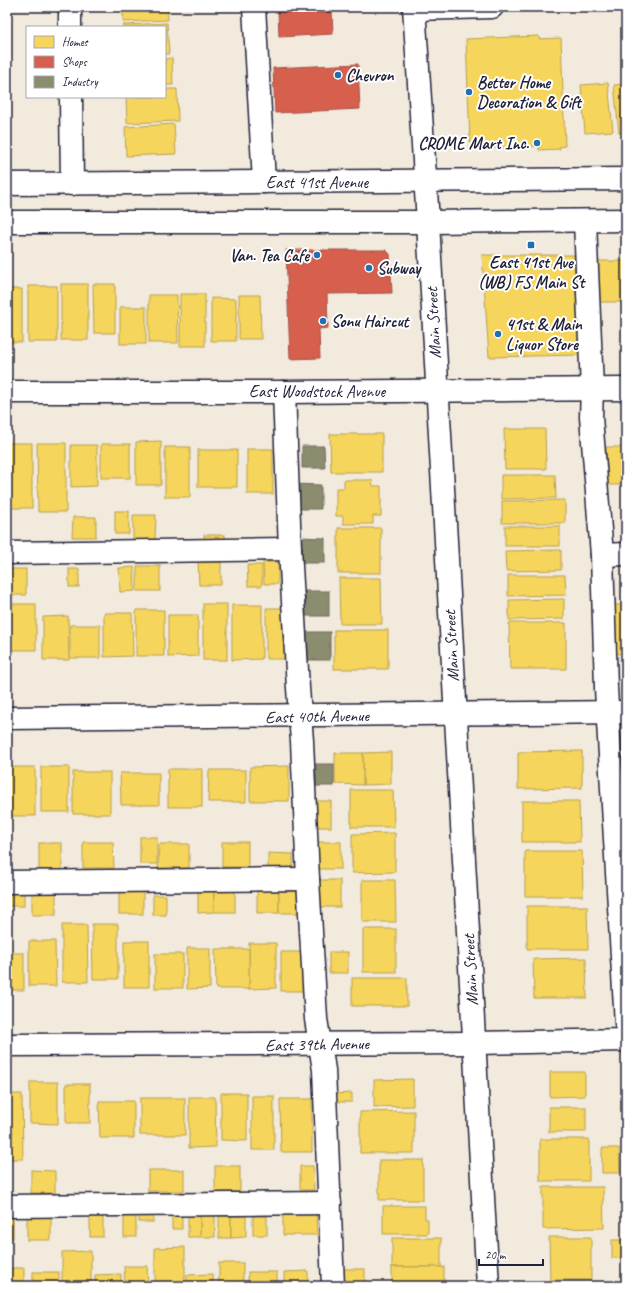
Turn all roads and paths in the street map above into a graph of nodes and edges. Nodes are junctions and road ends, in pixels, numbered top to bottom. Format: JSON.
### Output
{"nodes":[{"id":1,"x":70,"y":7,"type":"edge"},
{"id":2,"x":254,"y":7,"type":"edge"},
{"id":3,"x":492,"y":7,"type":"edge"},
{"id":4,"x":414,"y":8,"type":"edge"},
{"id":5,"x":70,"y":26,"type":"edge"},
{"id":6,"x":71,"y":98,"type":"edge"},
{"id":7,"x":626,"y":179,"type":"edge"},
{"id":8,"x":425,"y":181,"type":"junction"},
{"id":9,"x":264,"y":182,"type":"junction"},
{"id":10,"x":7,"y":184,"type":"edge"},
{"id":11,"x":72,"y":184,"type":"junction"},
{"id":12,"x":626,"y":220,"type":"edge"},
{"id":13,"x":585,"y":221,"type":"junction"},
{"id":14,"x":7,"y":222,"type":"edge"},
{"id":15,"x":428,"y":222,"type":"junction"},
{"id":16,"x":592,"y":389,"type":"junction"},
{"id":17,"x":626,"y":389,"type":"edge"},
{"id":18,"x":437,"y":390,"type":"junction"},
{"id":19,"x":7,"y":392,"type":"edge"},
{"id":20,"x":284,"y":392,"type":"junction"},
{"id":21,"x":290,"y":549,"type":"junction"},
{"id":22,"x":7,"y":553,"type":"edge"},
{"id":23,"x":626,"y":554,"type":"edge"},
{"id":24,"x":602,"y":555,"type":"junction"},
{"id":25,"x":616,"y":712,"type":"edge"},
{"id":26,"x":455,"y":714,"type":"junction"},
{"id":27,"x":300,"y":716,"type":"junction"},
{"id":28,"x":7,"y":718,"type":"edge"},
{"id":29,"x":621,"y":876,"type":"edge"},
{"id":30,"x":308,"y":879,"type":"junction"},
{"id":31,"x":7,"y":882,"type":"edge"},
{"id":32,"x":626,"y":1024,"type":"edge"},
{"id":33,"x":626,"y":1040,"type":"edge"},
{"id":34,"x":474,"y":1043,"type":"junction"},
{"id":35,"x":320,"y":1044,"type":"junction"},
{"id":36,"x":7,"y":1045,"type":"edge"},
{"id":37,"x":330,"y":1203,"type":"junction"},
{"id":38,"x":7,"y":1206,"type":"edge"},
{"id":39,"x":333,"y":1286,"type":"edge"},
{"id":40,"x":488,"y":1286,"type":"edge"}],
"edges":[{"from":1,"to":5,"type":"main road"},
{"from":2,"to":9,"type":"main road"},
{"from":3,"to":4,"type":"main road"},
{"from":4,"to":8,"type":"main road","name":"Main Street"},
{"from":6,"to":11,"type":"main road"},
{"from":7,"to":8,"type":"main road","name":"East 41st Avenue"},
{"from":8,"to":9,"type":"main road","name":"East 41st Avenue"},
{"from":8,"to":15,"type":"main road","name":"Main Street"},
{"from":9,"to":11,"type":"main road","name":"East 41st Avenue"},
{"from":10,"to":11,"type":"main road","name":"East 41st Avenue"},
{"from":12,"to":13,"type":"main road"},
{"from":13,"to":15,"type":"main road"},
{"from":13,"to":16,"type":"main road"},
{"from":14,"to":15,"type":"main road"},
{"from":15,"to":18,"type":"main road","name":"Main Street"},
{"from":16,"to":17,"type":"main road","name":"East Woodstock Avenue"},
{"from":16,"to":18,"type":"main road","name":"East Woodstock Avenue"},
{"from":16,"to":24,"type":"main road"},
{"from":18,"to":20,"type":"main road","name":"East Woodstock Avenue"},
{"from":18,"to":26,"type":"main road","name":"Main Street"},
{"from":19,"to":20,"type":"main road","name":"East Woodstock Avenue"},
{"from":20,"to":21,"type":"main road"},
{"from":21,"to":22,"type":"main road"},
{"from":21,"to":27,"type":"main road"},
{"from":23,"to":24,"type":"main road"},
{"from":24,"to":25,"type":"main road"},
{"from":25,"to":26,"type":"main road","name":"East 40th Avenue"},
{"from":25,"to":29,"type":"main road"},
{"from":26,"to":27,"type":"main road","name":"East 40th Avenue"},
{"from":26,"to":34,"type":"main road","name":"Main Street"},
{"from":27,"to":28,"type":"main road","name":"East 40th Avenue"},
{"from":27,"to":30,"type":"main road"},
{"from":29,"to":32,"type":"main road"},
{"from":30,"to":31,"type":"main road"},
{"from":30,"to":35,"type":"main road"},
{"from":33,"to":34,"type":"main road","name":"East 39th Avenue"},
{"from":34,"to":35,"type":"main road","name":"East 39th Avenue"},
{"from":34,"to":40,"type":"main road","name":"Main Street"},
{"from":35,"to":36,"type":"main road","name":"East 39th Avenue"},
{"from":35,"to":37,"type":"main road"},
{"from":37,"to":38,"type":"main road"},
{"from":37,"to":39,"type":"main road"}]}
